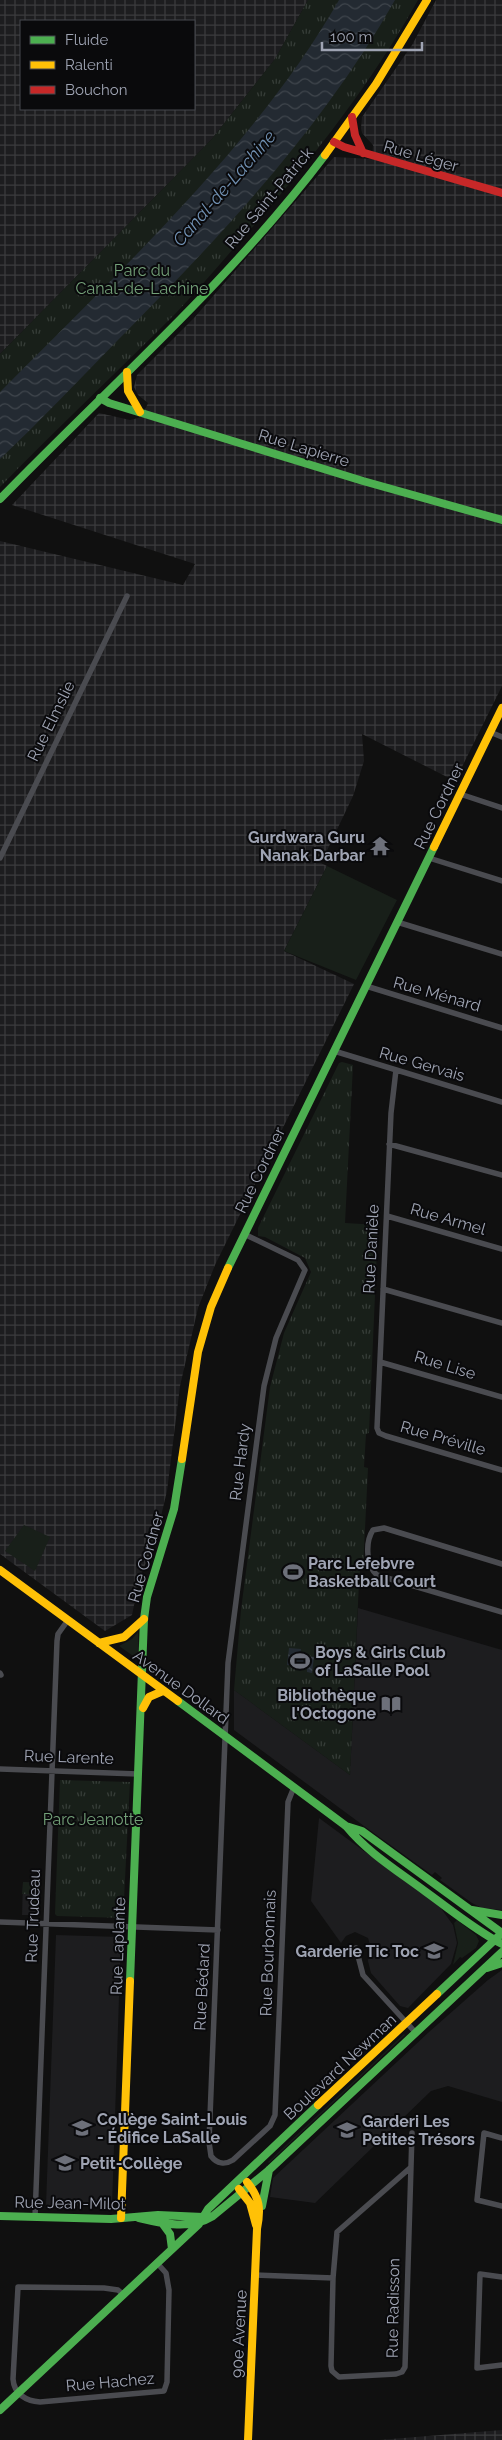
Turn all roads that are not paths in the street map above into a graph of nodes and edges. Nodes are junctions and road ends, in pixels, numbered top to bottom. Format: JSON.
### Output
{"nodes":[{"id":1,"x":427,"y":0,"type":"edge"},
{"id":2,"x":352,"y":117,"type":"junction"},
{"id":3,"x":334,"y":142,"type":"junction"},
{"id":4,"x":363,"y":153,"type":"junction"},
{"id":5,"x":502,"y":193,"type":"edge"},
{"id":6,"x":127,"y":372,"type":"junction"},
{"id":7,"x":100,"y":398,"type":"junction"},
{"id":8,"x":140,"y":412,"type":"junction"},
{"id":9,"x":0,"y":499,"type":"edge"},
{"id":10,"x":502,"y":520,"type":"edge"},
{"id":11,"x":127,"y":596,"type":"dead end"},
{"id":12,"x":502,"y":708,"type":"edge"},
{"id":13,"x":490,"y":732,"type":"junction"},
{"id":14,"x":502,"y":737,"type":"edge"},
{"id":15,"x":460,"y":794,"type":"junction"},
{"id":16,"x":502,"y":808,"type":"edge"},
{"id":17,"x":0,"y":858,"type":"edge"},
{"id":18,"x":429,"y":858,"type":"junction"},
{"id":19,"x":502,"y":881,"type":"edge"},
{"id":20,"x":397,"y":922,"type":"junction"},
{"id":21,"x":502,"y":954,"type":"edge"},
{"id":22,"x":366,"y":986,"type":"junction"},
{"id":23,"x":502,"y":1028,"type":"edge"},
{"id":24,"x":334,"y":1051,"type":"junction"},
{"id":25,"x":396,"y":1070,"type":"junction"},
{"id":26,"x":502,"y":1102,"type":"edge"},
{"id":27,"x":389,"y":1144,"type":"junction"},
{"id":28,"x":502,"y":1175,"type":"edge"},
{"id":29,"x":387,"y":1216,"type":"junction"},
{"id":30,"x":244,"y":1234,"type":"junction"},
{"id":31,"x":502,"y":1249,"type":"edge"},
{"id":32,"x":383,"y":1289,"type":"junction"},
{"id":33,"x":502,"y":1322,"type":"edge"},
{"id":34,"x":380,"y":1362,"type":"junction"},
{"id":35,"x":502,"y":1397,"type":"edge"},
{"id":36,"x":377,"y":1430,"type":"joint"},
{"id":37,"x":502,"y":1470,"type":"edge"},
{"id":38,"x":502,"y":1564,"type":"edge"},
{"id":39,"x":0,"y":1570,"type":"edge"},
{"id":40,"x":502,"y":1612,"type":"edge"},
{"id":41,"x":68,"y":1620,"type":"junction"},
{"id":42,"x":144,"y":1620,"type":"junction"},
{"id":43,"x":99,"y":1643,"type":"junction"},
{"id":44,"x":142,"y":1674,"type":"junction"},
{"id":45,"x":164,"y":1691,"type":"junction"},
{"id":46,"x":140,"y":1712,"type":"junction"},
{"id":47,"x":224,"y":1736,"type":"junction"},
{"id":48,"x":0,"y":1769,"type":"edge"},
{"id":49,"x":52,"y":1771,"type":"junction"},
{"id":50,"x":138,"y":1774,"type":"junction"},
{"id":51,"x":294,"y":1787,"type":"junction"},
{"id":52,"x":346,"y":1826,"type":"junction"},
{"id":53,"x":468,"y":1909,"type":"junction"},
{"id":54,"x":502,"y":1915,"type":"edge"},
{"id":55,"x":0,"y":1922,"type":"edge"},
{"id":56,"x":46,"y":1924,"type":"junction"},
{"id":57,"x":132,"y":1927,"type":"junction"},
{"id":58,"x":218,"y":1930,"type":"junction"},
{"id":59,"x":502,"y":1933,"type":"edge"},
{"id":60,"x":494,"y":1940,"type":"junction"},
{"id":61,"x":502,"y":1944,"type":"edge"},
{"id":62,"x":356,"y":1948,"type":"dead end"},
{"id":63,"x":502,"y":1952,"type":"edge"},
{"id":64,"x":502,"y":1962,"type":"edge"},
{"id":65,"x":483,"y":1970,"type":"junction"},
{"id":66,"x":406,"y":2023,"type":"junction"},
{"id":67,"x":416,"y":2033,"type":"junction"},
{"id":68,"x":274,"y":2120,"type":"joint"},
{"id":69,"x":412,"y":2133,"type":"dead end"},
{"id":70,"x":502,"y":2138,"type":"edge"},
{"id":71,"x":410,"y":2168,"type":"junction"},
{"id":72,"x":269,"y":2170,"type":"junction"},
{"id":73,"x":243,"y":2177,"type":"junction"},
{"id":74,"x":234,"y":2184,"type":"junction"},
{"id":75,"x":249,"y":2184,"type":"junction"},
{"id":76,"x":241,"y":2192,"type":"junction"},
{"id":77,"x":502,"y":2206,"type":"edge"},
{"id":78,"x":261,"y":2208,"type":"junction"},
{"id":79,"x":0,"y":2216,"type":"edge"},
{"id":80,"x":35,"y":2217,"type":"junction"},
{"id":81,"x":121,"y":2218,"type":"junction"},
{"id":82,"x":139,"y":2218,"type":"junction"},
{"id":83,"x":201,"y":2220,"type":"junction"},
{"id":84,"x":162,"y":2223,"type":"junction"},
{"id":85,"x":257,"y":2229,"type":"junction"},
{"id":86,"x":172,"y":2249,"type":"junction"},
{"id":87,"x":157,"y":2263,"type":"junction"},
{"id":88,"x":255,"y":2275,"type":"junction"},
{"id":89,"x":502,"y":2277,"type":"edge"},
{"id":90,"x":333,"y":2278,"type":"junction"},
{"id":91,"x":124,"y":2295,"type":"junction"},
{"id":92,"x":502,"y":2365,"type":"edge"},
{"id":93,"x":18,"y":2394,"type":"junction"},
{"id":94,"x":0,"y":2410,"type":"edge"},
{"id":95,"x":248,"y":2440,"type":"edge"}],
"edges":[{"from":1,"to":2,"type":"street","name":"Rue Saint-Patrick"},
{"from":2,"to":3,"type":"street","name":"Rue Saint-Patrick"},
{"from":2,"to":4,"type":"street"},
{"from":3,"to":4,"type":"street","name":"Rue Léger"},
{"from":3,"to":6,"type":"street","name":"Rue Saint-Patrick"},
{"from":4,"to":5,"type":"street","name":"Rue Léger"},
{"from":6,"to":7,"type":"street","name":"Rue Saint-Patrick"},
{"from":6,"to":8,"type":"street"},
{"from":7,"to":8,"type":"street","name":"Rue Lapierre"},
{"from":7,"to":9,"type":"street","name":"Rue Saint-Patrick"},
{"from":8,"to":10,"type":"street","name":"Rue Lapierre"},
{"from":11,"to":17,"type":"street","name":"Rue Elmslie"},
{"from":12,"to":13,"type":"street","name":"Rue Cordner"},
{"from":13,"to":14,"type":"street"},
{"from":13,"to":15,"type":"street","name":"Rue Cordner"},
{"from":15,"to":16,"type":"street"},
{"from":15,"to":18,"type":"street","name":"Rue Cordner"},
{"from":18,"to":19,"type":"street"},
{"from":18,"to":20,"type":"street","name":"Rue Cordner"},
{"from":20,"to":21,"type":"street"},
{"from":20,"to":22,"type":"street","name":"Rue Cordner"},
{"from":22,"to":23,"type":"street","name":"Rue Ménard"},
{"from":22,"to":24,"type":"street","name":"Rue Cordner"},
{"from":24,"to":25,"type":"street","name":"Rue Gervais"},
{"from":24,"to":30,"type":"street","name":"Rue Cordner"},
{"from":25,"to":26,"type":"street","name":"Rue Gervais"},
{"from":25,"to":27,"type":"street","name":"Rue Danièle"},
{"from":27,"to":28,"type":"street"},
{"from":27,"to":29,"type":"street","name":"Rue Danièle"},
{"from":29,"to":31,"type":"street","name":"Rue Armel"},
{"from":29,"to":32,"type":"street","name":"Rue Danièle"},
{"from":30,"to":42,"type":"street","name":"Rue Cordner"},
{"from":30,"to":47,"type":"street","name":"Rue Hardy"},
{"from":32,"to":33,"type":"street"},
{"from":32,"to":34,"type":"street","name":"Rue Danièle"},
{"from":34,"to":35,"type":"street","name":"Rue Lise"},
{"from":34,"to":36,"type":"street","name":"Rue Danièle"},
{"from":36,"to":37,"type":"street","name":"Rue Préville"},
{"from":38,"to":40,"type":"street"},
{"from":39,"to":41,"type":"street","name":"Avenue Dollard"},
{"from":41,"to":43,"type":"street","name":"Avenue Dollard"},
{"from":41,"to":49,"type":"street","name":"Rue Trudeau"},
{"from":42,"to":43,"type":"street"},
{"from":42,"to":44,"type":"street","name":"Rue Cordner"},
{"from":43,"to":44,"type":"street","name":"Avenue Dollard"},
{"from":44,"to":45,"type":"street","name":"Avenue Dollard"},
{"from":44,"to":46,"type":"street","name":"Rue Laplante"},
{"from":45,"to":46,"type":"street"},
{"from":45,"to":47,"type":"street","name":"Avenue Dollard"},
{"from":46,"to":50,"type":"street","name":"Rue Laplante"},
{"from":47,"to":51,"type":"street","name":"Avenue Dollard"},
{"from":47,"to":58,"type":"street","name":"Rue Bédard"},
{"from":48,"to":49,"type":"street","name":"Rue Larente"},
{"from":49,"to":50,"type":"street","name":"Rue Larente"},
{"from":49,"to":56,"type":"street","name":"Rue Trudeau"},
{"from":50,"to":57,"type":"street","name":"Rue Laplante"},
{"from":51,"to":52,"type":"street","name":"Avenue Dollard"},
{"from":51,"to":68,"type":"street","name":"Rue Bourbonnais"},
{"from":52,"to":53,"type":"street","name":"Avenue Dollard"},
{"from":52,"to":60,"type":"street","name":"Avenue Dollard"},
{"from":53,"to":54,"type":"street"},
{"from":53,"to":59,"type":"street","name":"Avenue Dollard"},
{"from":55,"to":56,"type":"street"},
{"from":56,"to":57,"type":"street"},
{"from":56,"to":80,"type":"street","name":"Rue Trudeau"},
{"from":57,"to":58,"type":"street"},
{"from":57,"to":81,"type":"street","name":"Rue Laplante"},
{"from":58,"to":68,"type":"street","name":"Rue Bédard"},
{"from":59,"to":60,"type":"street","name":"Boulevard Newman"},
{"from":60,"to":61,"type":"street","name":"Avenue Dollard"},
{"from":60,"to":66,"type":"street","name":"Boulevard Newman"},
{"from":62,"to":66,"type":"street"},
{"from":63,"to":65,"type":"street","name":"Boulevard Newman"},
{"from":64,"to":65,"type":"street"},
{"from":65,"to":67,"type":"street","name":"Boulevard Newman"},
{"from":66,"to":67,"type":"street"},
{"from":66,"to":73,"type":"street","name":"Boulevard Newman"},
{"from":67,"to":72,"type":"street","name":"Boulevard Newman"},
{"from":69,"to":71,"type":"street","name":"Rue Radisson"},
{"from":70,"to":77,"type":"street"},
{"from":71,"to":90,"type":"street","name":"Rue Radisson"},
{"from":71,"to":90,"type":"street","name":"Rue Radisson"},
{"from":72,"to":75,"type":"street","name":"Boulevard Newman"},
{"from":72,"to":78,"type":"street","name":"90e Avenue"},
{"from":73,"to":74,"type":"street","name":"Boulevard Newman"},
{"from":73,"to":75,"type":"street"},
{"from":74,"to":76,"type":"street","name":"90e Avenue"},
{"from":74,"to":83,"type":"street","name":"Boulevard Newman"},
{"from":75,"to":76,"type":"street","name":"Boulevard Newman"},
{"from":75,"to":78,"type":"street"},
{"from":76,"to":83,"type":"street","name":"Boulevard Newman"},
{"from":76,"to":85,"type":"street","name":"90e Avenue"},
{"from":78,"to":85,"type":"street","name":"90e Avenue"},
{"from":79,"to":80,"type":"street","name":"Rue Jean-Milot"},
{"from":80,"to":81,"type":"street","name":"Rue Jean-Milot"},
{"from":81,"to":82,"type":"street","name":"Rue Jean-Milot"},
{"from":82,"to":83,"type":"street","name":"Rue Jean-Milot"},
{"from":82,"to":84,"type":"street","name":"Rue Jean-Milot"},
{"from":83,"to":84,"type":"street","name":"Rue Jean-Milot"},
{"from":83,"to":86,"type":"street","name":"Boulevard Newman"},
{"from":84,"to":86,"type":"street"},
{"from":85,"to":88,"type":"street","name":"90e Avenue"},
{"from":86,"to":87,"type":"street","name":"Boulevard Newman"},
{"from":87,"to":91,"type":"street","name":"Boulevard Newman"},
{"from":87,"to":93,"type":"street","name":"Rue Hachez"},
{"from":88,"to":90,"type":"street"},
{"from":88,"to":95,"type":"street","name":"90e Avenue"},
{"from":89,"to":92,"type":"street"},
{"from":91,"to":93,"type":"street","name":"Boulevard Newman"},
{"from":91,"to":93,"type":"street"},
{"from":93,"to":94,"type":"street","name":"Boulevard Newman"}]}
